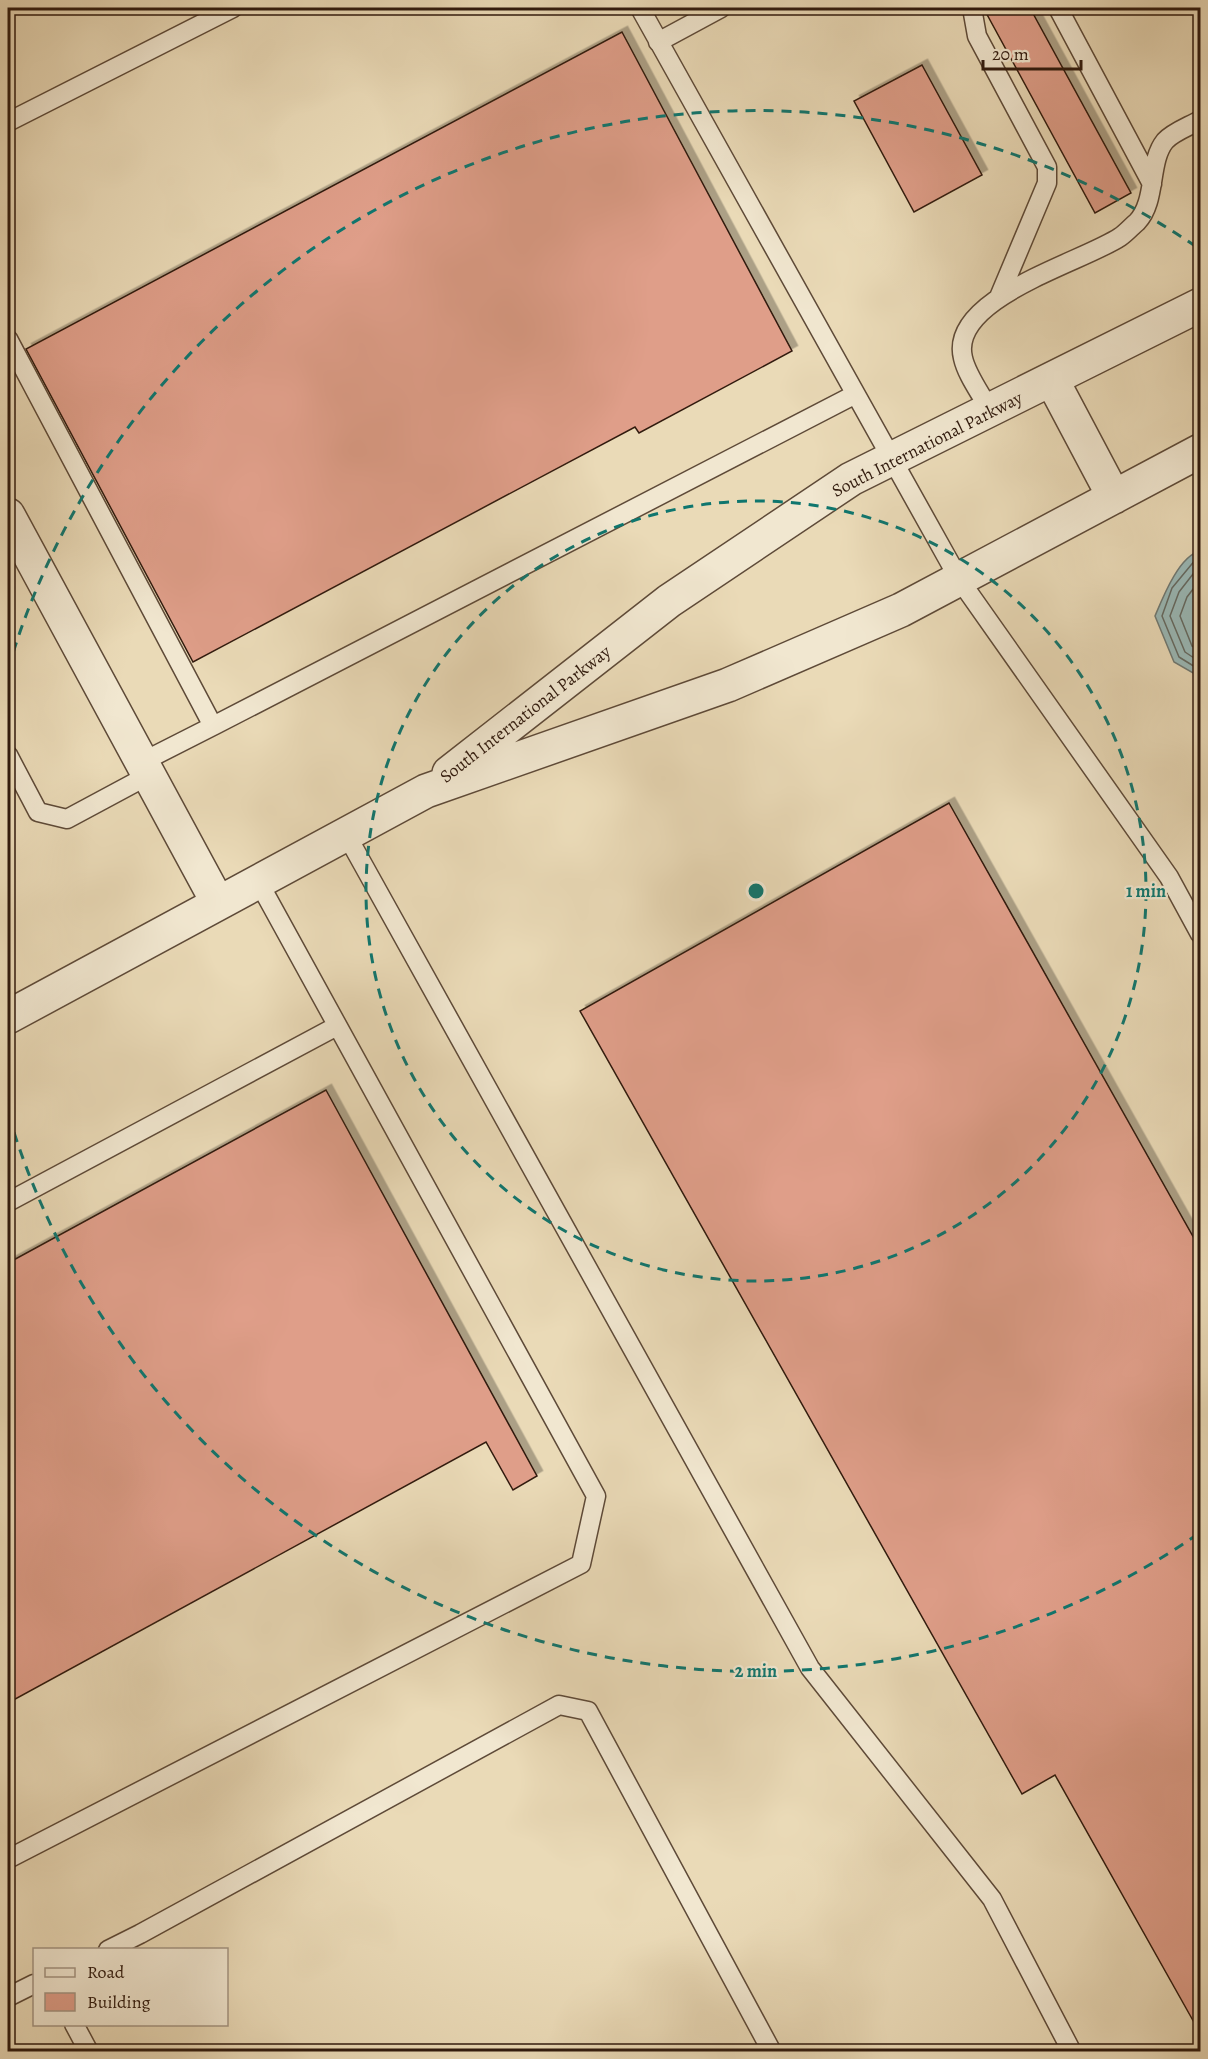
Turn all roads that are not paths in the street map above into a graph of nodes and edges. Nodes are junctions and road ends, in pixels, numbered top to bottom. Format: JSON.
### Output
{"nodes":[{"id":1,"x":233,"y":8,"type":"edge"},
{"id":2,"x":640,"y":8,"type":"edge"},
{"id":3,"x":722,"y":8,"type":"edge"},
{"id":4,"x":972,"y":8,"type":"edge"},
{"id":5,"x":1058,"y":8,"type":"edge"},
{"id":6,"x":658,"y":42,"type":"junction"},
{"id":7,"x":1200,"y":120,"type":"edge"},
{"id":8,"x":8,"y":122,"type":"edge"},
{"id":9,"x":1152,"y":184,"type":"junction"},
{"id":10,"x":999,"y":297,"type":"junction"},
{"id":11,"x":1200,"y":305,"type":"edge"},
{"id":12,"x":8,"y":339,"type":"edge"},
{"id":13,"x":1052,"y":380,"type":"junction"},
{"id":14,"x":854,"y":395,"type":"junction"},
{"id":15,"x":990,"y":411,"type":"junction"},
{"id":16,"x":1200,"y":451,"type":"edge"},
{"id":17,"x":890,"y":459,"type":"junction"},
{"id":18,"x":1114,"y":497,"type":"junction"},
{"id":19,"x":8,"y":515,"type":"edge"},
{"id":20,"x":959,"y":579,"type":"junction"},
{"id":21,"x":213,"y":726,"type":"junction"},
{"id":22,"x":8,"y":755,"type":"edge"},
{"id":23,"x":145,"y":769,"type":"junction"},
{"id":24,"x":426,"y":791,"type":"junction"},
{"id":25,"x":346,"y":834,"type":"junction"},
{"id":26,"x":258,"y":881,"type":"junction"},
{"id":27,"x":218,"y":903,"type":"junction"},
{"id":28,"x":1200,"y":934,"type":"edge"},
{"id":29,"x":8,"y":1017,"type":"edge"},
{"id":30,"x":337,"y":1026,"type":"junction"},
{"id":31,"x":8,"y":1202,"type":"edge"},
{"id":32,"x":8,"y":1858,"type":"edge"},
{"id":33,"x":112,"y":1948,"type":"edge"},
{"id":34,"x":33,"y":1984,"type":"edge"},
{"id":35,"x":8,"y":1997,"type":"edge"},
{"id":36,"x":75,"y":2026,"type":"edge"},
{"id":37,"x":89,"y":2052,"type":"edge"},
{"id":38,"x":772,"y":2052,"type":"edge"},
{"id":39,"x":1072,"y":2052,"type":"edge"}],
"edges":[{"from":1,"to":8,"type":"lane"},
{"from":2,"to":6,"type":"lane"},
{"from":3,"to":6,"type":"lane"},
{"from":4,"to":10,"type":"lane"},
{"from":5,"to":9,"type":"lane"},
{"from":6,"to":14,"type":"lane"},
{"from":7,"to":9,"type":"lane"},
{"from":9,"to":10,"type":"lane"},
{"from":10,"to":15,"type":"lane"},
{"from":11,"to":13,"type":"street","name":"South International Parkway"},
{"from":12,"to":21,"type":"lane"},
{"from":13,"to":15,"type":"street","name":"South International Parkway"},
{"from":13,"to":18,"type":"street"},
{"from":14,"to":17,"type":"lane"},
{"from":14,"to":21,"type":"lane"},
{"from":15,"to":17,"type":"street","name":"South International Parkway"},
{"from":16,"to":18,"type":"street","name":"South International Parkway"},
{"from":17,"to":20,"type":"lane"},
{"from":17,"to":24,"type":"street","name":"South International Parkway"},
{"from":18,"to":20,"type":"street","name":"South International Parkway"},
{"from":19,"to":23,"type":"street"},
{"from":20,"to":24,"type":"street","name":"South International Parkway"},
{"from":20,"to":28,"type":"lane"},
{"from":21,"to":23,"type":"lane"},
{"from":22,"to":23,"type":"lane"},
{"from":23,"to":27,"type":"street"},
{"from":24,"to":25,"type":"street"},
{"from":25,"to":26,"type":"street"},
{"from":25,"to":39,"type":"lane"},
{"from":26,"to":27,"type":"street"},
{"from":26,"to":30,"type":"lane"},
{"from":27,"to":29,"type":"street"},
{"from":30,"to":31,"type":"lane"},
{"from":30,"to":32,"type":"lane"},
{"from":33,"to":38,"type":"lane"},
{"from":34,"to":35,"type":"lane"},
{"from":36,"to":37,"type":"lane"}]}
